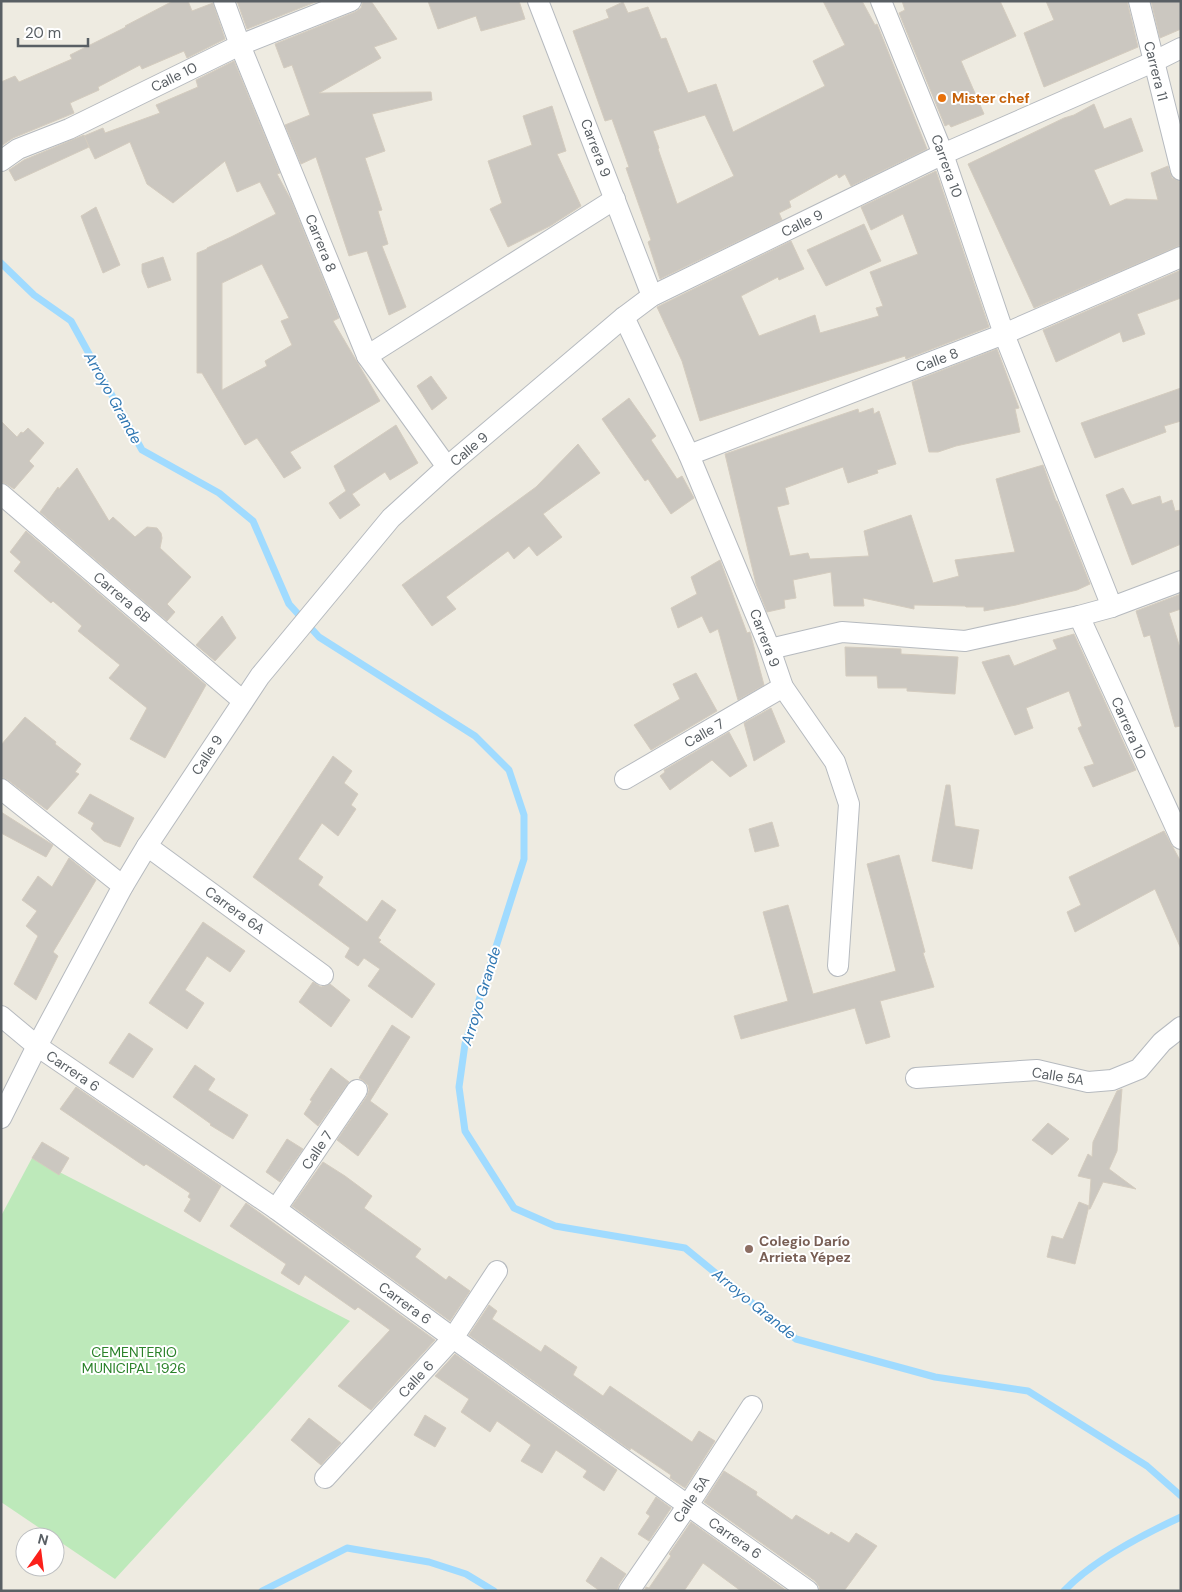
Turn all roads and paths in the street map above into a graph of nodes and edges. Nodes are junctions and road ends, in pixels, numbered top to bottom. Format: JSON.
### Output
{"nodes":[{"id":1,"x":224,"y":1,"type":"edge"},
{"id":2,"x":352,"y":1,"type":"edge"},
{"id":3,"x":538,"y":1,"type":"edge"},
{"id":4,"x":881,"y":1,"type":"edge"},
{"id":5,"x":1139,"y":1,"type":"edge"},
{"id":6,"x":240,"y":45,"type":"junction"},
{"id":7,"x":1181,"y":48,"type":"edge"},
{"id":8,"x":1153,"y":62,"type":"junction"},
{"id":9,"x":943,"y":154,"type":"junction"},
{"id":10,"x":1,"y":161,"type":"edge"},
{"id":11,"x":1181,"y":170,"type":"edge"},
{"id":12,"x":616,"y":199,"type":"junction"},
{"id":13,"x":1181,"y":257,"type":"edge"},
{"id":14,"x":652,"y":296,"type":"junction"},
{"id":15,"x":624,"y":317,"type":"junction"},
{"id":16,"x":1004,"y":334,"type":"junction"},
{"id":17,"x":367,"y":356,"type":"junction"},
{"id":18,"x":689,"y":455,"type":"junction"},
{"id":19,"x":447,"y":467,"type":"junction"},
{"id":20,"x":1,"y":494,"type":"edge"},
{"id":21,"x":1181,"y":581,"type":"edge"},
{"id":22,"x":1112,"y":608,"type":"junction"},
{"id":23,"x":1079,"y":616,"type":"junction"},
{"id":24,"x":770,"y":649,"type":"junction"},
{"id":25,"x":783,"y":687,"type":"junction"},
{"id":26,"x":243,"y":701,"type":"junction"},
{"id":27,"x":625,"y":778,"type":"dead end"},
{"id":28,"x":1,"y":789,"type":"edge"},
{"id":29,"x":1181,"y":839,"type":"edge"},
{"id":30,"x":147,"y":846,"type":"junction"},
{"id":31,"x":123,"y":886,"type":"junction"},
{"id":32,"x":838,"y":966,"type":"dead end"},
{"id":33,"x":323,"y":974,"type":"dead end"},
{"id":34,"x":1,"y":1016,"type":"edge"},
{"id":35,"x":1181,"y":1026,"type":"edge"},
{"id":36,"x":37,"y":1046,"type":"junction"},
{"id":37,"x":916,"y":1078,"type":"dead end"},
{"id":38,"x":357,"y":1090,"type":"dead end"},
{"id":39,"x":1,"y":1118,"type":"edge"},
{"id":40,"x":276,"y":1209,"type":"junction"},
{"id":41,"x":497,"y":1271,"type":"dead end"},
{"id":42,"x":453,"y":1338,"type":"junction"},
{"id":43,"x":752,"y":1406,"type":"dead end"},
{"id":44,"x":325,"y":1478,"type":"dead end"},
{"id":45,"x":688,"y":1505,"type":"junction"},
{"id":46,"x":629,"y":1591,"type":"edge"},
{"id":47,"x":808,"y":1591,"type":"edge"}],
"edges":[{"from":1,"to":6,"type":"street","name":"Carrera 8"},
{"from":2,"to":6,"type":"street","name":"Calle 10"},
{"from":3,"to":12,"type":"street","name":"Carrera 9"},
{"from":4,"to":9,"type":"street","name":"Carrera 10"},
{"from":5,"to":8,"type":"street","name":"Carrera 11"},
{"from":6,"to":10,"type":"street","name":"Calle 10"},
{"from":6,"to":17,"type":"street","name":"Carrera 8"},
{"from":7,"to":8,"type":"street","name":"Calle 9"},
{"from":8,"to":9,"type":"street","name":"Calle 9"},
{"from":8,"to":11,"type":"street","name":"Carrera 11"},
{"from":9,"to":14,"type":"street","name":"Calle 9"},
{"from":9,"to":16,"type":"street","name":"Carrera 10"},
{"from":12,"to":14,"type":"street","name":"Carrera 9"},
{"from":12,"to":17,"type":"street"},
{"from":13,"to":16,"type":"street","name":"Calle 8"},
{"from":14,"to":15,"type":"street","name":"Calle 9"},
{"from":15,"to":18,"type":"street","name":"Carrera 9"},
{"from":15,"to":19,"type":"street","name":"Calle 9"},
{"from":16,"to":18,"type":"street","name":"Calle 8"},
{"from":16,"to":22,"type":"street","name":"Carrera 10"},
{"from":17,"to":19,"type":"street","name":"Carrera 8"},
{"from":18,"to":24,"type":"street","name":"Carrera 9"},
{"from":19,"to":26,"type":"street","name":"Calle 9"},
{"from":20,"to":26,"type":"street","name":"Carrera 6B"},
{"from":21,"to":22,"type":"street"},
{"from":22,"to":23,"type":"street"},
{"from":23,"to":24,"type":"street"},
{"from":23,"to":29,"type":"street","name":"Carrera 10"},
{"from":24,"to":25,"type":"street","name":"Carrera 9"},
{"from":25,"to":27,"type":"street","name":"Calle 7"},
{"from":25,"to":32,"type":"street","name":"Carrera 9"},
{"from":26,"to":30,"type":"street","name":"Calle 9"},
{"from":28,"to":31,"type":"street"},
{"from":30,"to":31,"type":"street","name":"Calle 9"},
{"from":30,"to":33,"type":"street","name":"Carrera 6A"},
{"from":31,"to":36,"type":"street","name":"Calle 9"},
{"from":34,"to":36,"type":"street","name":"Carrera 6"},
{"from":35,"to":37,"type":"street","name":"Calle 5A"},
{"from":36,"to":39,"type":"street","name":"Calle 9"},
{"from":36,"to":40,"type":"street","name":"Carrera 6"},
{"from":38,"to":40,"type":"street","name":"Calle 7"},
{"from":40,"to":42,"type":"street","name":"Carrera 6"},
{"from":41,"to":42,"type":"street","name":"Calle 6"},
{"from":42,"to":44,"type":"street","name":"Calle 6"},
{"from":42,"to":45,"type":"street","name":"Carrera 6"},
{"from":43,"to":45,"type":"street","name":"Calle 5A"},
{"from":45,"to":46,"type":"street","name":"Calle 5A"},
{"from":45,"to":47,"type":"street","name":"Carrera 6"}]}
